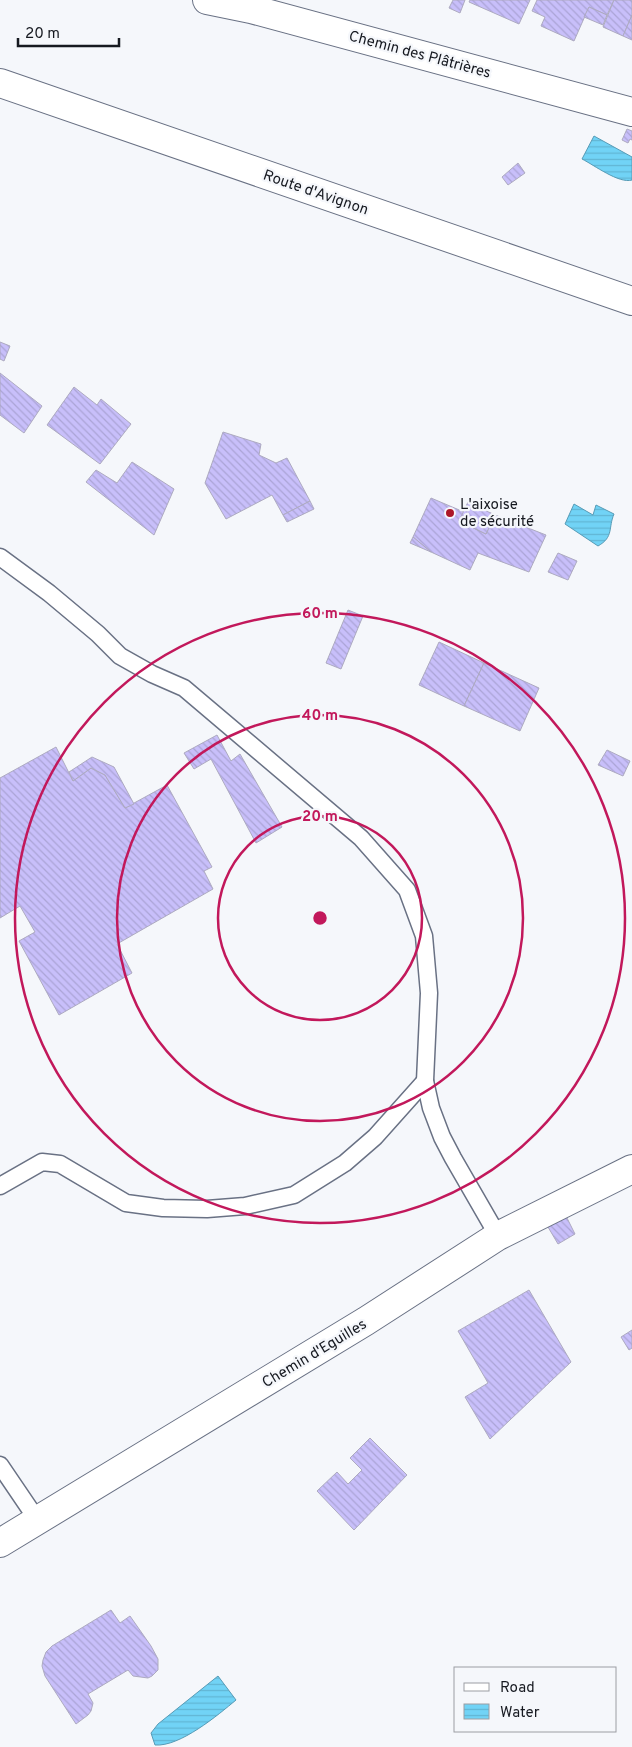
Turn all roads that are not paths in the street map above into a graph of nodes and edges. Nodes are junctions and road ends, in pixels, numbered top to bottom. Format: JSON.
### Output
{"nodes":[{"id":1,"x":207,"y":0,"type":"edge"},
{"id":2,"x":0,"y":83,"type":"edge"},
{"id":3,"x":632,"y":112,"type":"edge"},
{"id":4,"x":632,"y":301,"type":"edge"},
{"id":5,"x":0,"y":557,"type":"edge"},
{"id":6,"x":425,"y":1081,"type":"junction"},
{"id":7,"x":632,"y":1169,"type":"edge"},
{"id":8,"x":0,"y":1186,"type":"edge"},
{"id":9,"x":498,"y":1236,"type":"junction"},
{"id":10,"x":0,"y":1464,"type":"edge"},
{"id":11,"x":38,"y":1521,"type":"junction"},
{"id":12,"x":0,"y":1543,"type":"edge"}],
"edges":[{"from":1,"to":3,"type":"street","name":"Chemin des Plâtrières"},
{"from":2,"to":4,"type":"street","name":"Route d'Avignon"},
{"from":5,"to":6,"type":"lane"},
{"from":6,"to":8,"type":"lane"},
{"from":6,"to":9,"type":"lane"},
{"from":7,"to":9,"type":"street","name":"Chemin d'Eguilles"},
{"from":9,"to":11,"type":"street","name":"Chemin d'Eguilles"},
{"from":10,"to":11,"type":"lane"},
{"from":11,"to":12,"type":"street","name":"Chemin d'Eguilles"}]}
